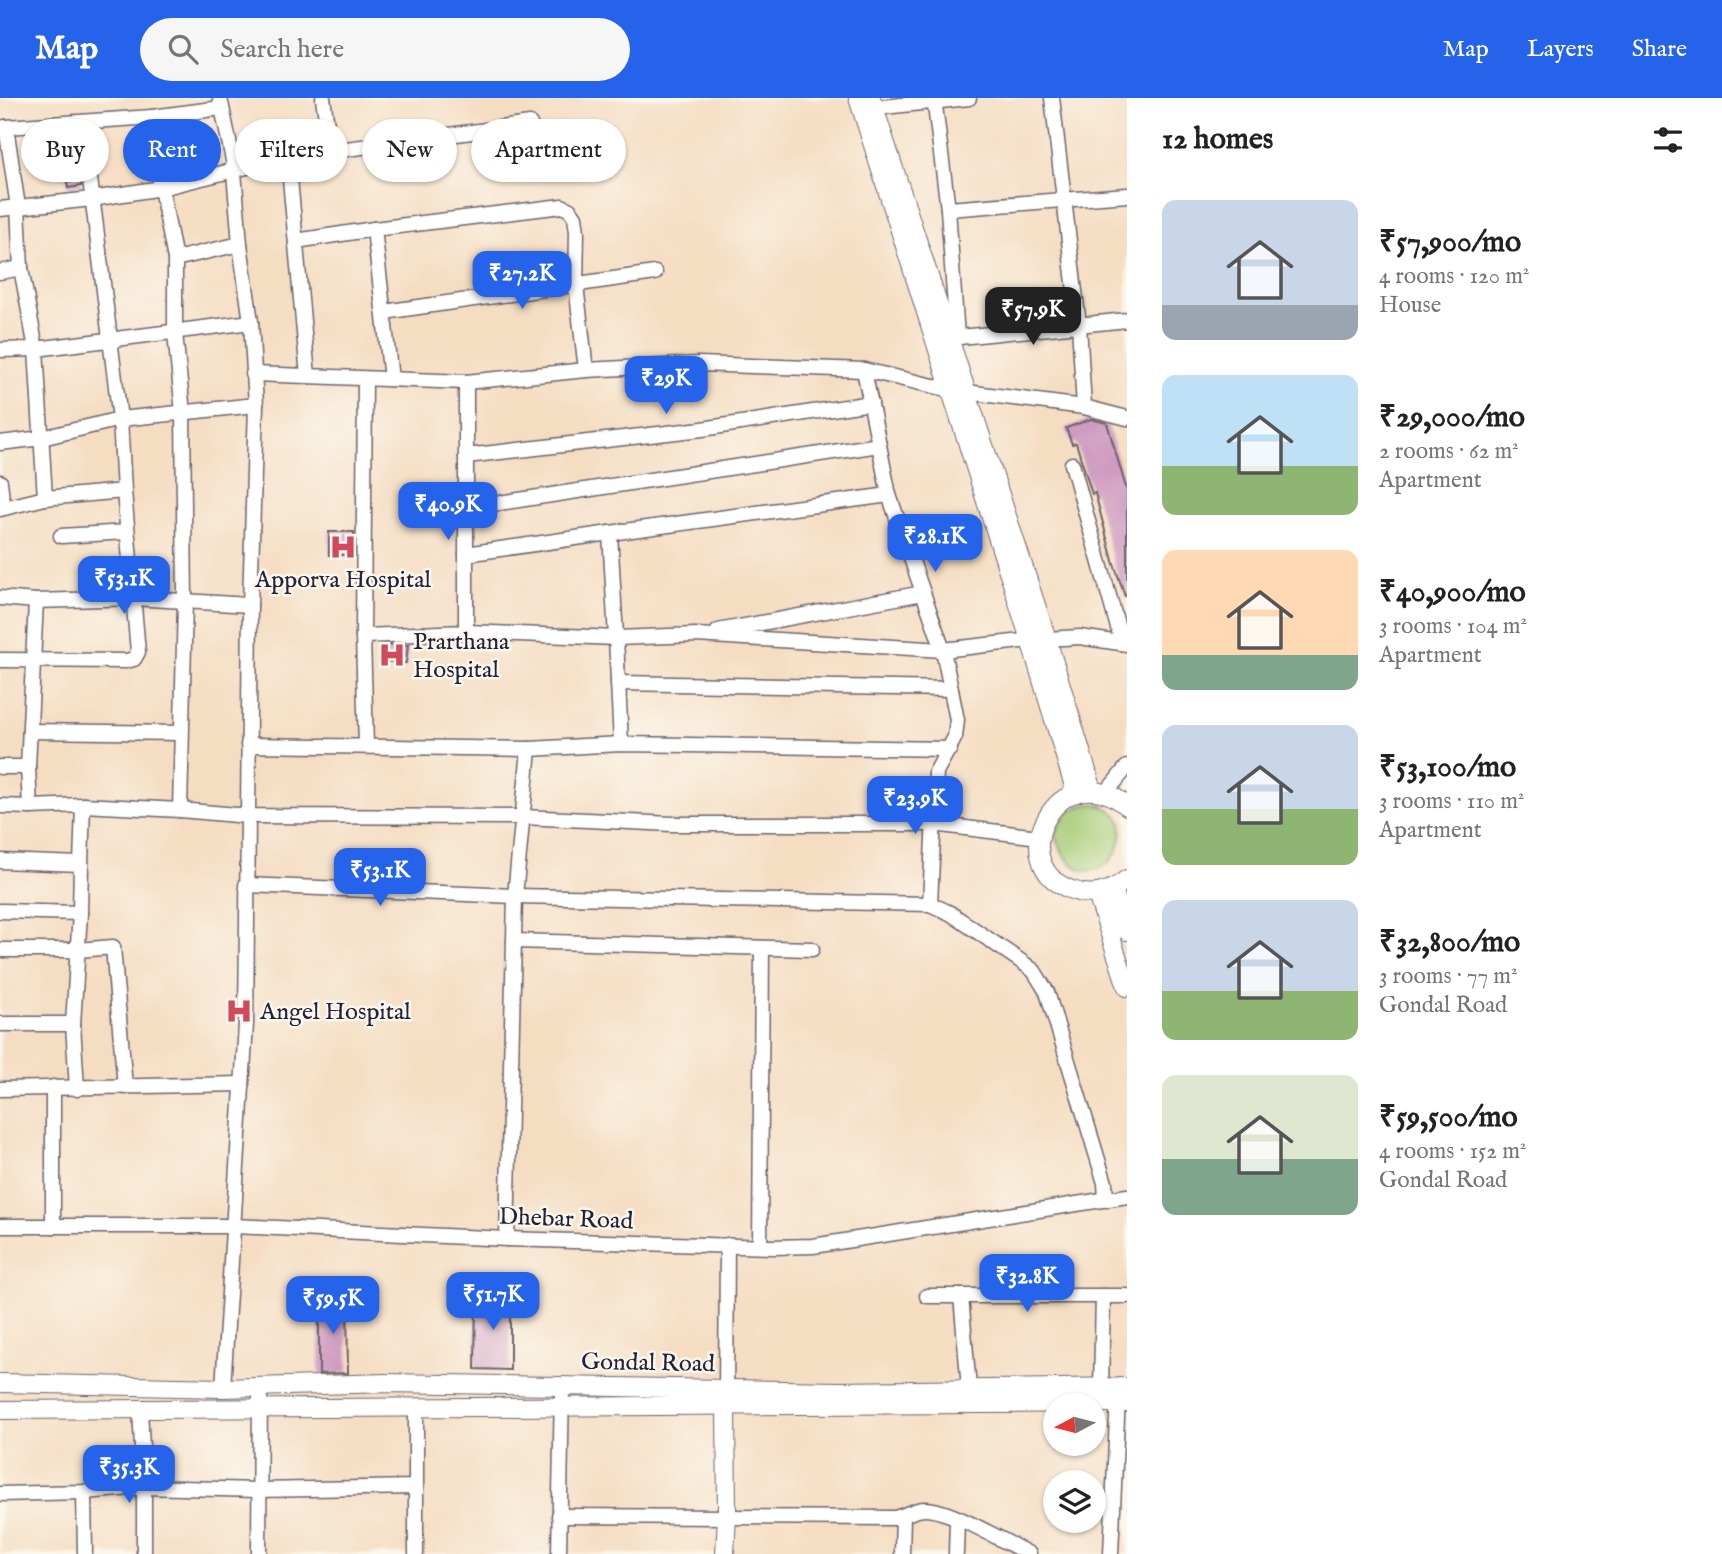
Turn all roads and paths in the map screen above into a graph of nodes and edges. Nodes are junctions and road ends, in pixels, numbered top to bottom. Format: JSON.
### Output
{"nodes":[{"id":1,"x":323,"y":98,"type":"edge"},
{"id":2,"x":858,"y":98,"type":"edge"},
{"id":3,"x":969,"y":98,"type":"edge"},
{"id":4,"x":1052,"y":98,"type":"edge"},
{"id":5,"x":934,"y":100,"type":"edge"},
{"id":6,"x":220,"y":103,"type":"edge"},
{"id":7,"x":873,"y":103,"type":"edge"},
{"id":8,"x":152,"y":117,"type":"junction"},
{"id":9,"x":326,"y":119,"type":"edge"},
{"id":10,"x":109,"y":121,"type":"edge"},
{"id":11,"x":21,"y":127,"type":"edge"},
{"id":12,"x":3,"y":128,"type":"edge"},
{"id":13,"x":471,"y":133,"type":"edge"},
{"id":14,"x":348,"y":151,"type":"edge"},
{"id":15,"x":234,"y":172,"type":"junction"},
{"id":16,"x":90,"y":182,"type":"edge"},
{"id":17,"x":290,"y":182,"type":"edge"},
{"id":18,"x":161,"y":188,"type":"junction"},
{"id":19,"x":1127,"y":195,"type":"edge"},
{"id":20,"x":92,"y":199,"type":"junction"},
{"id":21,"x":1063,"y":201,"type":"junction"},
{"id":22,"x":18,"y":207,"type":"junction"},
{"id":23,"x":0,"y":209,"type":"edge"},
{"id":24,"x":948,"y":209,"type":"junction"},
{"id":25,"x":374,"y":229,"type":"junction"},
{"id":26,"x":296,"y":241,"type":"junction"},
{"id":27,"x":240,"y":244,"type":"junction"},
{"id":28,"x":176,"y":259,"type":"junction"},
{"id":29,"x":21,"y":268,"type":"junction"},
{"id":30,"x":0,"y":272,"type":"edge"},
{"id":31,"x":655,"y":273,"type":"dead end"},
{"id":32,"x":576,"y":285,"type":"junction"},
{"id":33,"x":384,"y":313,"type":"junction"},
{"id":34,"x":1127,"y":320,"type":"edge"},
{"id":35,"x":251,"y":322,"type":"junction"},
{"id":36,"x":1079,"y":325,"type":"junction"},
{"id":37,"x":175,"y":333,"type":"junction"},
{"id":38,"x":947,"y":338,"type":"junction"},
{"id":39,"x":110,"y":340,"type":"junction"},
{"id":40,"x":36,"y":349,"type":"junction"},
{"id":41,"x":0,"y":350,"type":"edge"},
{"id":42,"x":586,"y":370,"type":"junction"},
{"id":43,"x":864,"y":370,"type":"junction"},
{"id":44,"x":253,"y":374,"type":"junction"},
{"id":45,"x":308,"y":376,"type":"junction"},
{"id":46,"x":365,"y":379,"type":"junction"},
{"id":47,"x":391,"y":379,"type":"junction"},
{"id":48,"x":466,"y":382,"type":"junction"},
{"id":49,"x":958,"y":391,"type":"junction"},
{"id":50,"x":871,"y":403,"type":"junction"},
{"id":51,"x":256,"y":405,"type":"junction"},
{"id":52,"x":1084,"y":407,"type":"junction"},
{"id":53,"x":183,"y":413,"type":"junction"},
{"id":54,"x":1127,"y":418,"type":"edge"},
{"id":55,"x":120,"y":419,"type":"junction"},
{"id":56,"x":42,"y":438,"type":"junction"},
{"id":57,"x":0,"y":443,"type":"edge"},
{"id":58,"x":879,"y":445,"type":"junction"},
{"id":59,"x":466,"y":456,"type":"junction"},
{"id":60,"x":1072,"y":464,"type":"dead end"},
{"id":61,"x":0,"y":482,"type":"edge"},
{"id":62,"x":124,"y":491,"type":"junction"},
{"id":63,"x":889,"y":495,"type":"junction"},
{"id":64,"x":46,"y":498,"type":"junction"},
{"id":65,"x":466,"y":508,"type":"junction"},
{"id":66,"x":2,"y":509,"type":"edge"},
{"id":67,"x":127,"y":532,"type":"junction"},
{"id":68,"x":610,"y":533,"type":"junction"},
{"id":69,"x":61,"y":536,"type":"dead end"},
{"id":70,"x":466,"y":554,"type":"junction"},
{"id":71,"x":923,"y":593,"type":"junction"},
{"id":72,"x":0,"y":598,"type":"edge"},
{"id":73,"x":134,"y":598,"type":"junction"},
{"id":74,"x":36,"y":601,"type":"junction"},
{"id":75,"x":185,"y":601,"type":"junction"},
{"id":76,"x":250,"y":605,"type":"junction"},
{"id":77,"x":466,"y":632,"type":"junction"},
{"id":78,"x":696,"y":635,"type":"junction"},
{"id":79,"x":363,"y":636,"type":"junction"},
{"id":80,"x":616,"y":638,"type":"junction"},
{"id":81,"x":1039,"y":639,"type":"junction"},
{"id":82,"x":1125,"y":643,"type":"edge"},
{"id":83,"x":943,"y":650,"type":"junction"},
{"id":84,"x":0,"y":660,"type":"edge"},
{"id":85,"x":34,"y":660,"type":"junction"},
{"id":86,"x":618,"y":683,"type":"junction"},
{"id":87,"x":951,"y":689,"type":"junction"},
{"id":88,"x":30,"y":731,"type":"junction"},
{"id":89,"x":181,"y":733,"type":"junction"},
{"id":90,"x":621,"y":744,"type":"junction"},
{"id":91,"x":248,"y":745,"type":"junction"},
{"id":92,"x":366,"y":746,"type":"junction"},
{"id":93,"x":529,"y":749,"type":"junction"},
{"id":94,"x":950,"y":749,"type":"junction"},
{"id":95,"x":0,"y":767,"type":"edge"},
{"id":96,"x":28,"y":767,"type":"junction"},
{"id":97,"x":1127,"y":767,"type":"edge"},
{"id":98,"x":1092,"y":792,"type":"junction"},
{"id":99,"x":83,"y":805,"type":"junction"},
{"id":100,"x":0,"y":806,"type":"edge"},
{"id":101,"x":1127,"y":806,"type":"edge"},
{"id":102,"x":30,"y":807,"type":"junction"},
{"id":103,"x":180,"y":810,"type":"junction"},
{"id":104,"x":248,"y":816,"type":"junction"},
{"id":105,"x":523,"y":817,"type":"junction"},
{"id":106,"x":933,"y":824,"type":"junction"},
{"id":107,"x":1039,"y":837,"type":"junction"},
{"id":108,"x":0,"y":861,"type":"edge"},
{"id":109,"x":81,"y":864,"type":"junction"},
{"id":110,"x":246,"y":885,"type":"junction"},
{"id":111,"x":1112,"y":887,"type":"edge"},
{"id":112,"x":515,"y":896,"type":"junction"},
{"id":113,"x":930,"y":904,"type":"junction"},
{"id":114,"x":0,"y":911,"type":"edge"},
{"id":115,"x":80,"y":913,"type":"junction"},
{"id":116,"x":1127,"y":931,"type":"edge"},
{"id":117,"x":514,"y":941,"type":"junction"},
{"id":118,"x":762,"y":948,"type":"junction"},
{"id":119,"x":812,"y":949,"type":"dead end"},
{"id":120,"x":0,"y":950,"type":"edge"},
{"id":121,"x":78,"y":950,"type":"junction"},
{"id":122,"x":1127,"y":987,"type":"edge"},
{"id":123,"x":0,"y":1024,"type":"edge"},
{"id":124,"x":73,"y":1024,"type":"junction"},
{"id":125,"x":242,"y":1084,"type":"junction"},
{"id":126,"x":53,"y":1087,"type":"junction"},
{"id":127,"x":125,"y":1087,"type":"junction"},
{"id":128,"x":0,"y":1089,"type":"edge"},
{"id":129,"x":77,"y":1089,"type":"junction"},
{"id":130,"x":1127,"y":1196,"type":"edge"},
{"id":131,"x":1106,"y":1200,"type":"junction"},
{"id":132,"x":0,"y":1226,"type":"edge"},
{"id":133,"x":53,"y":1226,"type":"junction"},
{"id":134,"x":235,"y":1226,"type":"junction"},
{"id":135,"x":507,"y":1239,"type":"junction"},
{"id":136,"x":727,"y":1245,"type":"junction"},
{"id":137,"x":760,"y":1246,"type":"junction"},
{"id":138,"x":927,"y":1296,"type":"dead end"},
{"id":139,"x":961,"y":1296,"type":"junction"},
{"id":140,"x":1103,"y":1296,"type":"junction"},
{"id":141,"x":1127,"y":1296,"type":"edge"},
{"id":142,"x":0,"y":1383,"type":"edge"},
{"id":143,"x":562,"y":1385,"type":"junction"},
{"id":144,"x":260,"y":1387,"type":"junction"},
{"id":145,"x":223,"y":1388,"type":"junction"},
{"id":146,"x":969,"y":1389,"type":"junction"},
{"id":147,"x":1118,"y":1393,"type":"edge"},
{"id":148,"x":726,"y":1396,"type":"junction"},
{"id":149,"x":563,"y":1405,"type":"junction"},
{"id":150,"x":416,"y":1407,"type":"junction"},
{"id":151,"x":140,"y":1408,"type":"junction"},
{"id":152,"x":259,"y":1409,"type":"junction"},
{"id":153,"x":0,"y":1410,"type":"edge"},
{"id":154,"x":144,"y":1487,"type":"junction"},
{"id":155,"x":416,"y":1487,"type":"junction"},
{"id":156,"x":258,"y":1490,"type":"junction"},
{"id":157,"x":84,"y":1492,"type":"junction"},
{"id":158,"x":0,"y":1494,"type":"edge"},
{"id":159,"x":1120,"y":1510,"type":"edge"},
{"id":160,"x":559,"y":1516,"type":"junction"},
{"id":161,"x":727,"y":1516,"type":"junction"},
{"id":162,"x":903,"y":1516,"type":"junction"},
{"id":163,"x":957,"y":1518,"type":"junction"},
{"id":164,"x":85,"y":1554,"type":"edge"},
{"id":165,"x":144,"y":1554,"type":"edge"},
{"id":166,"x":259,"y":1554,"type":"edge"},
{"id":167,"x":416,"y":1554,"type":"edge"},
{"id":168,"x":559,"y":1554,"type":"edge"},
{"id":169,"x":725,"y":1554,"type":"edge"},
{"id":170,"x":902,"y":1554,"type":"edge"},
{"id":171,"x":956,"y":1554,"type":"edge"},
{"id":172,"x":1030,"y":1554,"type":"edge"},
{"id":173,"x":1111,"y":1554,"type":"edge"}],
"edges":[{"from":1,"to":9,"type":"street"},
{"from":2,"to":38,"type":"main road"},
{"from":3,"to":5,"type":"street"},
{"from":4,"to":21,"type":"street"},
{"from":5,"to":7,"type":"street"},
{"from":5,"to":24,"type":"street"},
{"from":6,"to":8,"type":"street"},
{"from":6,"to":15,"type":"street"},
{"from":7,"to":38,"type":"main road"},
{"from":8,"to":10,"type":"street"},
{"from":8,"to":18,"type":"street"},
{"from":11,"to":12,"type":"street"},
{"from":12,"to":22,"type":"street"},
{"from":13,"to":14,"type":"street"},
{"from":15,"to":18,"type":"street"},
{"from":15,"to":27,"type":"street"},
{"from":16,"to":20,"type":"street"},
{"from":17,"to":26,"type":"street"},
{"from":18,"to":20,"type":"street"},
{"from":18,"to":28,"type":"street"},
{"from":19,"to":21,"type":"street"},
{"from":20,"to":22,"type":"street"},
{"from":20,"to":39,"type":"street"},
{"from":21,"to":24,"type":"street"},
{"from":21,"to":36,"type":"street"},
{"from":22,"to":23,"type":"street"},
{"from":22,"to":29,"type":"street"},
{"from":24,"to":38,"type":"street"},
{"from":25,"to":26,"type":"street"},
{"from":25,"to":32,"type":"street"},
{"from":25,"to":33,"type":"street"},
{"from":26,"to":45,"type":"street"},
{"from":27,"to":28,"type":"street"},
{"from":27,"to":35,"type":"street"},
{"from":28,"to":37,"type":"street"},
{"from":29,"to":30,"type":"street"},
{"from":29,"to":40,"type":"street"},
{"from":31,"to":32,"type":"street"},
{"from":32,"to":33,"type":"street"},
{"from":32,"to":42,"type":"street"},
{"from":33,"to":47,"type":"street"},
{"from":34,"to":36,"type":"street"},
{"from":35,"to":37,"type":"street"},
{"from":35,"to":44,"type":"street"},
{"from":36,"to":38,"type":"street"},
{"from":36,"to":52,"type":"street"},
{"from":37,"to":39,"type":"street"},
{"from":37,"to":53,"type":"street"},
{"from":38,"to":49,"type":"main road"},
{"from":39,"to":40,"type":"street"},
{"from":39,"to":55,"type":"street"},
{"from":40,"to":41,"type":"street"},
{"from":40,"to":56,"type":"street"},
{"from":42,"to":43,"type":"street"},
{"from":42,"to":48,"type":"street"},
{"from":43,"to":49,"type":"street"},
{"from":43,"to":50,"type":"street"},
{"from":44,"to":45,"type":"street"},
{"from":44,"to":51,"type":"street"},
{"from":45,"to":46,"type":"street"},
{"from":46,"to":47,"type":"street"},
{"from":46,"to":79,"type":"street"},
{"from":47,"to":48,"type":"street"},
{"from":48,"to":59,"type":"street"},
{"from":49,"to":52,"type":"street"},
{"from":49,"to":81,"type":"main road"},
{"from":50,"to":58,"type":"street"},
{"from":50,"to":59,"type":"street"},
{"from":51,"to":53,"type":"street"},
{"from":51,"to":76,"type":"street"},
{"from":52,"to":54,"type":"street"},
{"from":53,"to":55,"type":"street"},
{"from":53,"to":75,"type":"street"},
{"from":55,"to":56,"type":"street"},
{"from":55,"to":62,"type":"street"},
{"from":56,"to":57,"type":"street"},
{"from":56,"to":64,"type":"street"},
{"from":58,"to":63,"type":"street"},
{"from":58,"to":65,"type":"street"},
{"from":59,"to":65,"type":"street"},
{"from":60,"to":82,"type":"street"},
{"from":61,"to":66,"type":"street"},
{"from":62,"to":64,"type":"street"},
{"from":62,"to":67,"type":"street"},
{"from":63,"to":68,"type":"street"},
{"from":63,"to":71,"type":"street"},
{"from":64,"to":66,"type":"street"},
{"from":65,"to":70,"type":"street"},
{"from":67,"to":69,"type":"street"},
{"from":67,"to":73,"type":"street"},
{"from":68,"to":70,"type":"street"},
{"from":68,"to":80,"type":"street"},
{"from":70,"to":77,"type":"street"},
{"from":71,"to":78,"type":"street"},
{"from":71,"to":83,"type":"street"},
{"from":72,"to":74,"type":"street"},
{"from":73,"to":74,"type":"street"},
{"from":73,"to":75,"type":"street"},
{"from":73,"to":85,"type":"street"},
{"from":74,"to":85,"type":"street"},
{"from":75,"to":76,"type":"street"},
{"from":75,"to":89,"type":"street"},
{"from":76,"to":91,"type":"street"},
{"from":77,"to":79,"type":"street"},
{"from":77,"to":80,"type":"street"},
{"from":78,"to":80,"type":"street"},
{"from":78,"to":83,"type":"street"},
{"from":79,"to":92,"type":"street"},
{"from":80,"to":86,"type":"street"},
{"from":81,"to":82,"type":"street"},
{"from":81,"to":83,"type":"street"},
{"from":81,"to":98,"type":"main road"},
{"from":83,"to":87,"type":"street"},
{"from":84,"to":85,"type":"street"},
{"from":85,"to":88,"type":"street"},
{"from":86,"to":87,"type":"street"},
{"from":86,"to":90,"type":"street"},
{"from":87,"to":94,"type":"street"},
{"from":88,"to":89,"type":"street"},
{"from":88,"to":96,"type":"street"},
{"from":89,"to":103,"type":"street"},
{"from":90,"to":93,"type":"street"},
{"from":90,"to":94,"type":"street"},
{"from":91,"to":92,"type":"street"},
{"from":91,"to":104,"type":"street"},
{"from":92,"to":93,"type":"street"},
{"from":93,"to":105,"type":"street"},
{"from":94,"to":106,"type":"street"},
{"from":95,"to":96,"type":"street"},
{"from":96,"to":102,"type":"street"},
{"from":97,"to":98,"type":"street"},
{"from":98,"to":101,"type":"main road"},
{"from":98,"to":107,"type":"main road"},
{"from":99,"to":102,"type":"street"},
{"from":99,"to":103,"type":"street"},
{"from":99,"to":109,"type":"street"},
{"from":100,"to":102,"type":"street"},
{"from":103,"to":104,"type":"street"},
{"from":104,"to":105,"type":"street"},
{"from":104,"to":110,"type":"street"},
{"from":105,"to":106,"type":"street"},
{"from":105,"to":112,"type":"street"},
{"from":106,"to":107,"type":"street"},
{"from":106,"to":113,"type":"street"},
{"from":107,"to":111,"type":"main road"},
{"from":108,"to":109,"type":"street"},
{"from":109,"to":115,"type":"street"},
{"from":110,"to":112,"type":"street"},
{"from":110,"to":125,"type":"street"},
{"from":111,"to":116,"type":"main road"},
{"from":111,"to":122,"type":"main road"},
{"from":112,"to":113,"type":"street"},
{"from":112,"to":117,"type":"street"},
{"from":113,"to":131,"type":"street"},
{"from":114,"to":115,"type":"street"},
{"from":115,"to":121,"type":"street"},
{"from":117,"to":118,"type":"street"},
{"from":117,"to":135,"type":"street"},
{"from":118,"to":119,"type":"street"},
{"from":118,"to":137,"type":"street"},
{"from":120,"to":121,"type":"street"},
{"from":121,"to":124,"type":"street"},
{"from":121,"to":127,"type":"street"},
{"from":123,"to":124,"type":"street"},
{"from":124,"to":129,"type":"street"},
{"from":125,"to":127,"type":"street"},
{"from":125,"to":134,"type":"street"},
{"from":126,"to":128,"type":"street"},
{"from":126,"to":129,"type":"street"},
{"from":126,"to":133,"type":"street"},
{"from":127,"to":129,"type":"street"},
{"from":130,"to":131,"type":"street","name":"Dhebar Road"},
{"from":131,"to":137,"type":"street","name":"Dhebar Road"},
{"from":132,"to":133,"type":"street","name":"Dhebar Road"},
{"from":133,"to":134,"type":"street","name":"Dhebar Road"},
{"from":134,"to":135,"type":"street","name":"Dhebar Road"},
{"from":134,"to":145,"type":"street"},
{"from":135,"to":136,"type":"street","name":"Dhebar Road"},
{"from":136,"to":137,"type":"street","name":"Dhebar Road"},
{"from":136,"to":148,"type":"street"},
{"from":138,"to":139,"type":"street"},
{"from":139,"to":140,"type":"street"},
{"from":139,"to":146,"type":"street"},
{"from":140,"to":141,"type":"street"},
{"from":140,"to":147,"type":"street"},
{"from":142,"to":145,"type":"main road","name":"Gondal Road"},
{"from":143,"to":144,"type":"main road","name":"Gondal Road"},
{"from":143,"to":148,"type":"main road","name":"Gondal Road"},
{"from":143,"to":149,"type":"street"},
{"from":144,"to":145,"type":"main road","name":"Gondal Road"},
{"from":144,"to":152,"type":"street"},
{"from":146,"to":147,"type":"main road","name":"Gondal Road"},
{"from":146,"to":148,"type":"main road","name":"Gondal Road"},
{"from":147,"to":148,"type":"main road","name":"Gondal Road"},
{"from":147,"to":159,"type":"street"},
{"from":148,"to":149,"type":"main road","name":"Gondal Road"},
{"from":148,"to":161,"type":"main road"},
{"from":149,"to":150,"type":"main road","name":"Gondal Road"},
{"from":149,"to":160,"type":"street"},
{"from":150,"to":152,"type":"main road","name":"Gondal Road"},
{"from":150,"to":155,"type":"street"},
{"from":151,"to":152,"type":"main road","name":"Gondal Road"},
{"from":151,"to":153,"type":"main road","name":"Gondal Road"},
{"from":151,"to":154,"type":"street"},
{"from":152,"to":156,"type":"street"},
{"from":154,"to":156,"type":"street"},
{"from":154,"to":157,"type":"street"},
{"from":154,"to":165,"type":"street"},
{"from":155,"to":156,"type":"street"},
{"from":155,"to":167,"type":"street"},
{"from":156,"to":166,"type":"street"},
{"from":157,"to":158,"type":"street"},
{"from":157,"to":164,"type":"street"},
{"from":159,"to":173,"type":"street"},
{"from":160,"to":161,"type":"street"},
{"from":160,"to":168,"type":"street"},
{"from":161,"to":162,"type":"street"},
{"from":161,"to":169,"type":"main road"},
{"from":162,"to":163,"type":"street"},
{"from":162,"to":170,"type":"street"},
{"from":163,"to":171,"type":"street"},
{"from":163,"to":172,"type":"street"}]}
